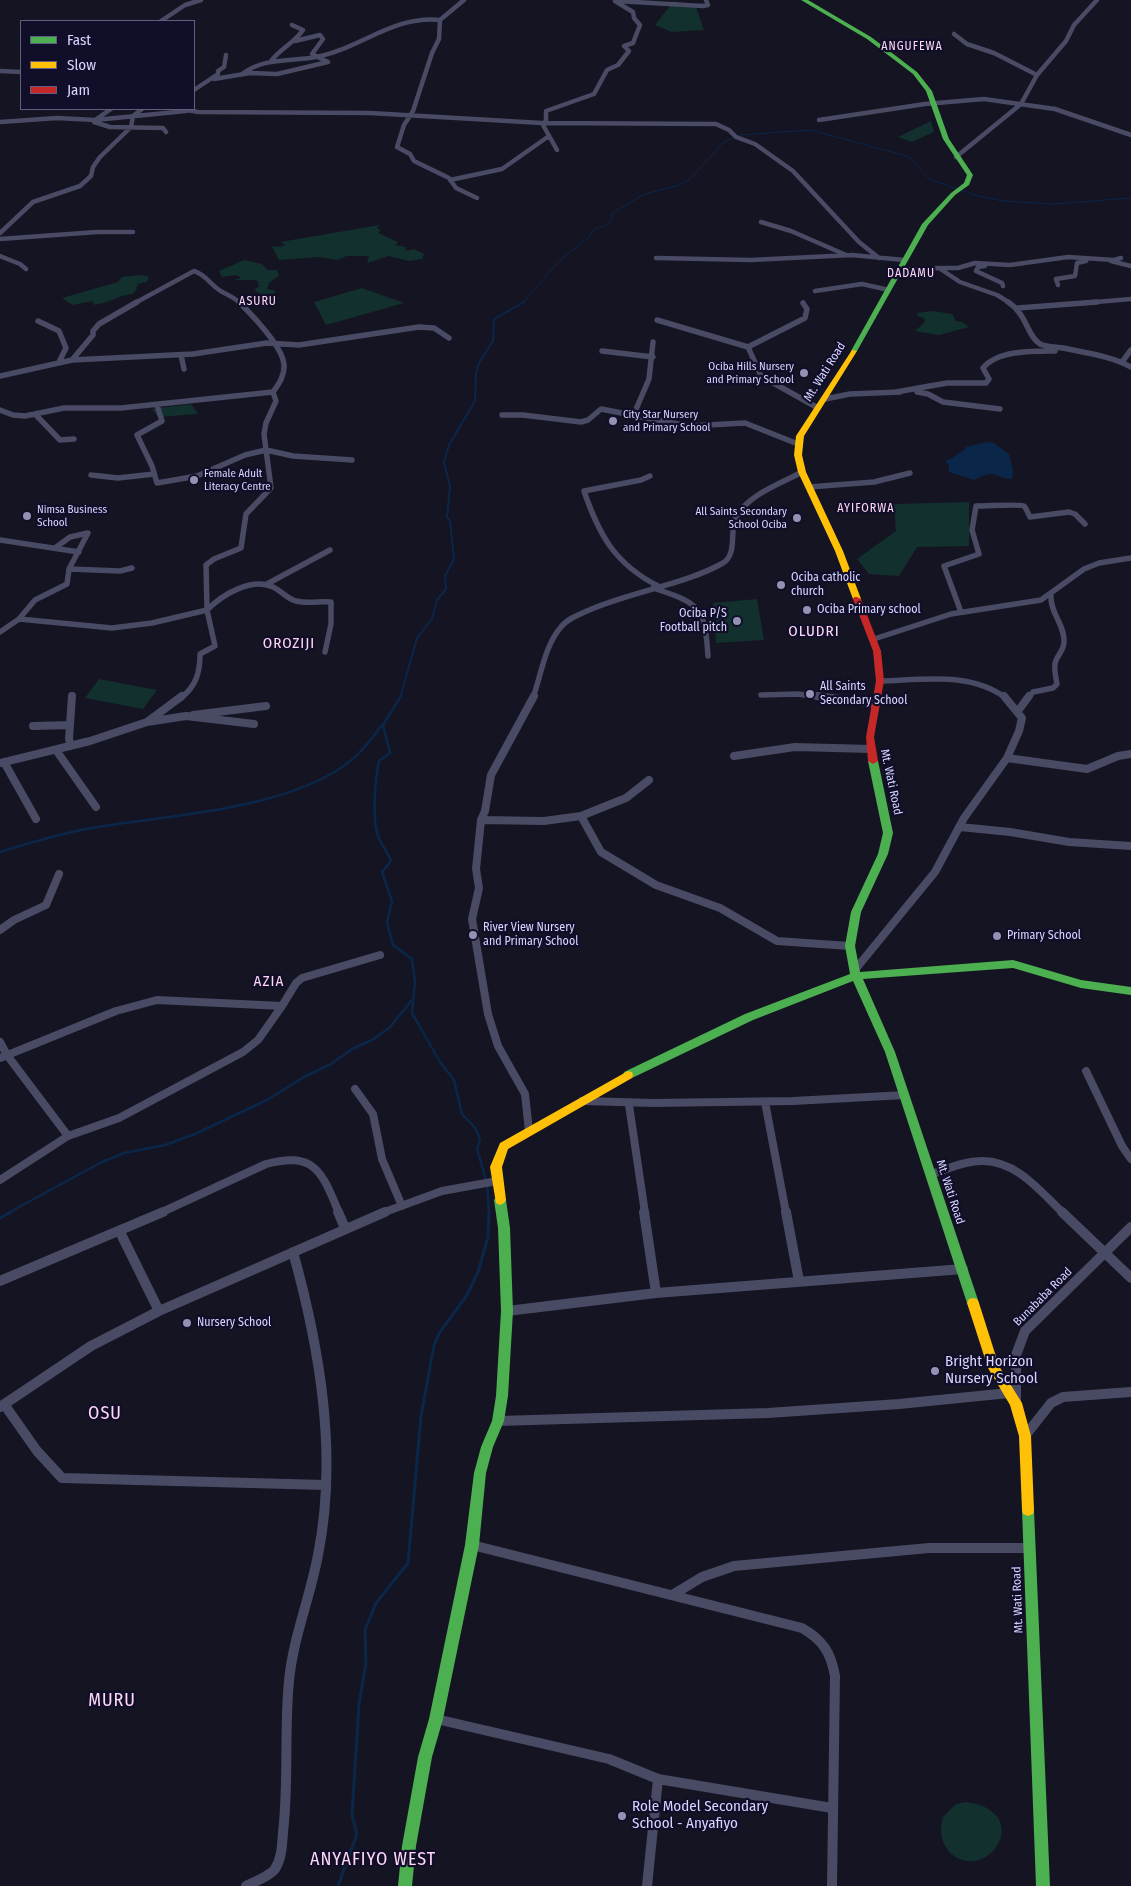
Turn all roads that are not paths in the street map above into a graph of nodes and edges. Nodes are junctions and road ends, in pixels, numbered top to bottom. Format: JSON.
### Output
{"nodes":[{"id":1,"x":201,"y":0,"type":"edge"},
{"id":2,"x":464,"y":0,"type":"edge"},
{"id":3,"x":612,"y":0,"type":"edge"},
{"id":4,"x":706,"y":0,"type":"edge"},
{"id":5,"x":804,"y":0,"type":"edge"},
{"id":6,"x":1097,"y":0,"type":"edge"},
{"id":7,"x":180,"y":2,"type":"dead end"},
{"id":8,"x":185,"y":5,"type":"junction"},
{"id":9,"x":162,"y":20,"type":"edge"},
{"id":10,"x":440,"y":20,"type":"junction"},
{"id":11,"x":292,"y":25,"type":"dead end"},
{"id":12,"x":954,"y":34,"type":"dead end"},
{"id":13,"x":295,"y":41,"type":"junction"},
{"id":14,"x":226,"y":55,"type":"dead end"},
{"id":15,"x":317,"y":57,"type":"junction"},
{"id":16,"x":271,"y":61,"type":"junction"},
{"id":17,"x":0,"y":71,"type":"edge"},
{"id":18,"x":20,"y":72,"type":"edge"},
{"id":19,"x":242,"y":74,"type":"junction"},
{"id":20,"x":1037,"y":74,"type":"junction"},
{"id":21,"x":214,"y":79,"type":"junction"},
{"id":22,"x":195,"y":89,"type":"edge"},
{"id":23,"x":933,"y":103,"type":"junction"},
{"id":24,"x":1021,"y":104,"type":"junction"},
{"id":25,"x":110,"y":110,"type":"edge"},
{"id":26,"x":141,"y":110,"type":"edge"},
{"id":27,"x":185,"y":110,"type":"edge"},
{"id":28,"x":188,"y":111,"type":"junction"},
{"id":29,"x":133,"y":116,"type":"junction"},
{"id":30,"x":409,"y":116,"type":"junction"},
{"id":31,"x":95,"y":120,"type":"junction"},
{"id":32,"x":819,"y":120,"type":"dead end"},
{"id":33,"x":0,"y":122,"type":"edge"},
{"id":34,"x":542,"y":123,"type":"junction"},
{"id":35,"x":130,"y":127,"type":"junction"},
{"id":36,"x":166,"y":132,"type":"dead end"},
{"id":37,"x":1131,"y":135,"type":"edge"},
{"id":38,"x":549,"y":136,"type":"junction"},
{"id":39,"x":557,"y":150,"type":"dead end"},
{"id":40,"x":956,"y":157,"type":"junction"},
{"id":41,"x":450,"y":180,"type":"junction"},
{"id":42,"x":477,"y":198,"type":"dead end"},
{"id":43,"x":760,"y":222,"type":"dead end"},
{"id":44,"x":133,"y":232,"type":"dead end"},
{"id":45,"x":0,"y":233,"type":"edge"},
{"id":46,"x":0,"y":239,"type":"edge"},
{"id":47,"x":846,"y":255,"type":"junction"},
{"id":48,"x":0,"y":256,"type":"edge"},
{"id":49,"x":656,"y":258,"type":"dead end"},
{"id":50,"x":879,"y":258,"type":"junction"},
{"id":51,"x":1121,"y":258,"type":"dead end"},
{"id":52,"x":1087,"y":261,"type":"junction"},
{"id":53,"x":989,"y":264,"type":"junction"},
{"id":54,"x":902,"y":265,"type":"junction"},
{"id":55,"x":1131,"y":266,"type":"edge"},
{"id":56,"x":939,"y":268,"type":"junction"},
{"id":57,"x":26,"y":269,"type":"dead end"},
{"id":58,"x":1058,"y":285,"type":"dead end"},
{"id":59,"x":1003,"y":286,"type":"dead end"},
{"id":60,"x":815,"y":290,"type":"dead end"},
{"id":61,"x":889,"y":290,"type":"junction"},
{"id":62,"x":1131,"y":299,"type":"edge"},
{"id":63,"x":803,"y":303,"type":"dead end"},
{"id":64,"x":1018,"y":308,"type":"junction"},
{"id":65,"x":657,"y":320,"type":"dead end"},
{"id":66,"x":38,"y":321,"type":"dead end"},
{"id":67,"x":449,"y":338,"type":"dead end"},
{"id":68,"x":653,"y":342,"type":"dead end"},
{"id":69,"x":274,"y":344,"type":"junction"},
{"id":70,"x":748,"y":347,"type":"junction"},
{"id":71,"x":1131,"y":350,"type":"edge"},
{"id":72,"x":602,"y":351,"type":"dead end"},
{"id":73,"x":1083,"y":352,"type":"junction"},
{"id":74,"x":181,"y":355,"type":"junction"},
{"id":75,"x":653,"y":357,"type":"junction"},
{"id":76,"x":72,"y":360,"type":"junction"},
{"id":77,"x":59,"y":362,"type":"junction"},
{"id":78,"x":1122,"y":362,"type":"junction"},
{"id":79,"x":1131,"y":367,"type":"edge"},
{"id":80,"x":184,"y":369,"type":"dead end"},
{"id":81,"x":0,"y":376,"type":"edge"},
{"id":82,"x":273,"y":392,"type":"junction"},
{"id":83,"x":896,"y":392,"type":"junction"},
{"id":84,"x":825,"y":399,"type":"junction"},
{"id":85,"x":157,"y":405,"type":"junction"},
{"id":86,"x":818,"y":408,"type":"junction"},
{"id":87,"x":1000,"y":409,"type":"dead end"},
{"id":88,"x":0,"y":410,"type":"edge"},
{"id":89,"x":35,"y":414,"type":"junction"},
{"id":90,"x":634,"y":414,"type":"junction"},
{"id":91,"x":502,"y":415,"type":"dead end"},
{"id":92,"x":74,"y":439,"type":"dead end"},
{"id":93,"x":798,"y":444,"type":"junction"},
{"id":94,"x":266,"y":450,"type":"junction"},
{"id":95,"x":352,"y":460,"type":"dead end"},
{"id":96,"x":802,"y":472,"type":"junction"},
{"id":97,"x":910,"y":473,"type":"dead end"},
{"id":98,"x":154,"y":474,"type":"junction"},
{"id":99,"x":91,"y":475,"type":"dead end"},
{"id":100,"x":650,"y":476,"type":"dead end"},
{"id":101,"x":809,"y":487,"type":"junction"},
{"id":102,"x":1085,"y":524,"type":"dead end"},
{"id":103,"x":0,"y":540,"type":"edge"},
{"id":104,"x":55,"y":548,"type":"junction"},
{"id":105,"x":330,"y":550,"type":"dead end"},
{"id":106,"x":79,"y":552,"type":"junction"},
{"id":107,"x":1131,"y":558,"type":"edge"},
{"id":108,"x":132,"y":568,"type":"dead end"},
{"id":109,"x":69,"y":569,"type":"junction"},
{"id":110,"x":267,"y":584,"type":"junction"},
{"id":111,"x":655,"y":587,"type":"junction"},
{"id":112,"x":1051,"y":596,"type":"junction"},
{"id":113,"x":207,"y":610,"type":"junction"},
{"id":114,"x":961,"y":612,"type":"junction"},
{"id":115,"x":19,"y":619,"type":"junction"},
{"id":116,"x":0,"y":632,"type":"edge"},
{"id":117,"x":874,"y":638,"type":"junction"},
{"id":118,"x":326,"y":652,"type":"dead end"},
{"id":119,"x":708,"y":656,"type":"dead end"},
{"id":120,"x":880,"y":682,"type":"junction"},
{"id":121,"x":761,"y":695,"type":"dead end"},
{"id":122,"x":72,"y":696,"type":"dead end"},
{"id":123,"x":876,"y":704,"type":"junction"},
{"id":124,"x":266,"y":706,"type":"dead end"},
{"id":125,"x":1018,"y":711,"type":"junction"},
{"id":126,"x":186,"y":716,"type":"junction"},
{"id":127,"x":147,"y":722,"type":"junction"},
{"id":128,"x":254,"y":724,"type":"dead end"},
{"id":129,"x":70,"y":725,"type":"junction"},
{"id":130,"x":33,"y":726,"type":"dead end"},
{"id":131,"x":72,"y":746,"type":"junction"},
{"id":132,"x":871,"y":748,"type":"junction"},
{"id":133,"x":56,"y":750,"type":"junction"},
{"id":134,"x":1131,"y":754,"type":"edge"},
{"id":135,"x":734,"y":756,"type":"dead end"},
{"id":136,"x":1007,"y":758,"type":"junction"},
{"id":137,"x":2,"y":762,"type":"edge"},
{"id":138,"x":649,"y":780,"type":"dead end"},
{"id":139,"x":96,"y":807,"type":"dead end"},
{"id":140,"x":581,"y":816,"type":"junction"},
{"id":141,"x":36,"y":819,"type":"dead end"},
{"id":142,"x":481,"y":820,"type":"junction"},
{"id":143,"x":960,"y":827,"type":"junction"},
{"id":144,"x":1131,"y":846,"type":"edge"},
{"id":145,"x":59,"y":874,"type":"dead end"},
{"id":146,"x":0,"y":930,"type":"edge"},
{"id":147,"x":850,"y":946,"type":"junction"},
{"id":148,"x":380,"y":955,"type":"dead end"},
{"id":149,"x":855,"y":974,"type":"junction"},
{"id":150,"x":1131,"y":990,"type":"edge"},
{"id":151,"x":282,"y":1006,"type":"junction"},
{"id":152,"x":0,"y":1042,"type":"edge"},
{"id":153,"x":4,"y":1057,"type":"edge"},
{"id":154,"x":1086,"y":1071,"type":"dead end"},
{"id":155,"x":355,"y":1089,"type":"dead end"},
{"id":156,"x":905,"y":1095,"type":"junction"},
{"id":157,"x":582,"y":1102,"type":"junction"},
{"id":158,"x":764,"y":1102,"type":"junction"},
{"id":159,"x":629,"y":1105,"type":"junction"},
{"id":160,"x":529,"y":1131,"type":"junction"},
{"id":161,"x":68,"y":1136,"type":"junction"},
{"id":162,"x":1131,"y":1158,"type":"edge"},
{"id":163,"x":932,"y":1174,"type":"junction"},
{"id":164,"x":0,"y":1180,"type":"edge"},
{"id":165,"x":497,"y":1181,"type":"junction"},
{"id":166,"x":402,"y":1206,"type":"junction"},
{"id":167,"x":1131,"y":1227,"type":"edge"},
{"id":168,"x":345,"y":1228,"type":"junction"},
{"id":169,"x":120,"y":1232,"type":"junction"},
{"id":170,"x":293,"y":1252,"type":"junction"},
{"id":171,"x":1105,"y":1252,"type":"junction"},
{"id":172,"x":963,"y":1270,"type":"junction"},
{"id":173,"x":1131,"y":1278,"type":"edge"},
{"id":174,"x":0,"y":1281,"type":"edge"},
{"id":175,"x":799,"y":1281,"type":"junction"},
{"id":176,"x":656,"y":1293,"type":"junction"},
{"id":177,"x":159,"y":1311,"type":"junction"},
{"id":178,"x":507,"y":1311,"type":"junction"},
{"id":179,"x":1131,"y":1392,"type":"edge"},
{"id":180,"x":1009,"y":1393,"type":"junction"},
{"id":181,"x":1016,"y":1404,"type":"junction"},
{"id":182,"x":2,"y":1406,"type":"edge"},
{"id":183,"x":498,"y":1421,"type":"junction"},
{"id":184,"x":1025,"y":1436,"type":"junction"},
{"id":185,"x":326,"y":1485,"type":"junction"},
{"id":186,"x":472,"y":1545,"type":"junction"},
{"id":187,"x":1029,"y":1548,"type":"junction"},
{"id":188,"x":674,"y":1594,"type":"junction"},
{"id":189,"x":436,"y":1719,"type":"junction"},
{"id":190,"x":658,"y":1779,"type":"junction"},
{"id":191,"x":832,"y":1808,"type":"junction"},
{"id":192,"x":246,"y":1886,"type":"edge"},
{"id":193,"x":405,"y":1886,"type":"edge"},
{"id":194,"x":646,"y":1886,"type":"edge"},
{"id":195,"x":832,"y":1886,"type":"edge"},
{"id":196,"x":1042,"y":1886,"type":"edge"}],
"edges":[{"from":1,"to":8,"type":"street"},
{"from":2,"to":10,"type":"street"},
{"from":3,"to":4,"type":"street"},
{"from":3,"to":34,"type":"street"},
{"from":5,"to":23,"type":"street","name":"Mt. Wati Road"},
{"from":6,"to":20,"type":"street"},
{"from":7,"to":8,"type":"street"},
{"from":8,"to":9,"type":"street"},
{"from":10,"to":15,"type":"street"},
{"from":10,"to":30,"type":"street"},
{"from":11,"to":13,"type":"street"},
{"from":12,"to":20,"type":"street"},
{"from":13,"to":15,"type":"street"},
{"from":13,"to":16,"type":"street"},
{"from":14,"to":21,"type":"street"},
{"from":15,"to":16,"type":"street"},
{"from":15,"to":19,"type":"street"},
{"from":16,"to":19,"type":"street"},
{"from":17,"to":18,"type":"street"},
{"from":19,"to":21,"type":"street"},
{"from":20,"to":24,"type":"street"},
{"from":21,"to":22,"type":"street"},
{"from":23,"to":24,"type":"street"},
{"from":23,"to":32,"type":"street"},
{"from":23,"to":40,"type":"street","name":"Mt. Wati Road"},
{"from":24,"to":37,"type":"street"},
{"from":24,"to":40,"type":"street"},
{"from":25,"to":31,"type":"street"},
{"from":26,"to":29,"type":"street"},
{"from":27,"to":28,"type":"street"},
{"from":28,"to":29,"type":"street"},
{"from":28,"to":30,"type":"street"},
{"from":29,"to":31,"type":"street"},
{"from":29,"to":35,"type":"street"},
{"from":30,"to":34,"type":"street"},
{"from":30,"to":41,"type":"street"},
{"from":31,"to":33,"type":"street"},
{"from":31,"to":35,"type":"street"},
{"from":34,"to":38,"type":"street"},
{"from":34,"to":50,"type":"street"},
{"from":35,"to":36,"type":"street"},
{"from":35,"to":45,"type":"street"},
{"from":38,"to":39,"type":"street"},
{"from":38,"to":41,"type":"street"},
{"from":40,"to":54,"type":"street","name":"Mt. Wati Road"},
{"from":41,"to":42,"type":"street"},
{"from":43,"to":47,"type":"street"},
{"from":44,"to":46,"type":"street"},
{"from":47,"to":49,"type":"street"},
{"from":47,"to":50,"type":"street"},
{"from":48,"to":57,"type":"street"},
{"from":50,"to":54,"type":"street"},
{"from":51,"to":52,"type":"street"},
{"from":52,"to":53,"type":"street"},
{"from":52,"to":55,"type":"street"},
{"from":52,"to":58,"type":"street"},
{"from":53,"to":56,"type":"street"},
{"from":53,"to":59,"type":"street"},
{"from":54,"to":56,"type":"street"},
{"from":54,"to":61,"type":"street","name":"Mt. Wati Road"},
{"from":56,"to":64,"type":"street"},
{"from":60,"to":61,"type":"street"},
{"from":61,"to":84,"type":"street","name":"Mt. Wati Road"},
{"from":62,"to":64,"type":"street"},
{"from":63,"to":70,"type":"street"},
{"from":64,"to":73,"type":"street"},
{"from":65,"to":70,"type":"street"},
{"from":66,"to":77,"type":"street"},
{"from":67,"to":69,"type":"street"},
{"from":68,"to":75,"type":"street"},
{"from":69,"to":74,"type":"street"},
{"from":69,"to":76,"type":"street"},
{"from":69,"to":82,"type":"street"},
{"from":70,"to":86,"type":"street"},
{"from":71,"to":78,"type":"street"},
{"from":72,"to":75,"type":"street"},
{"from":73,"to":78,"type":"street"},
{"from":73,"to":83,"type":"street"},
{"from":74,"to":76,"type":"street"},
{"from":74,"to":80,"type":"street"},
{"from":75,"to":90,"type":"street"},
{"from":76,"to":77,"type":"street"},
{"from":77,"to":81,"type":"street"},
{"from":78,"to":79,"type":"street"},
{"from":82,"to":85,"type":"street"},
{"from":82,"to":94,"type":"street"},
{"from":83,"to":84,"type":"street"},
{"from":83,"to":87,"type":"street"},
{"from":84,"to":86,"type":"street","name":"Mt. Wati Road"},
{"from":85,"to":89,"type":"street"},
{"from":85,"to":98,"type":"street"},
{"from":86,"to":93,"type":"street","name":"Mt. Wati Road"},
{"from":88,"to":89,"type":"street"},
{"from":89,"to":92,"type":"street"},
{"from":90,"to":91,"type":"street"},
{"from":90,"to":93,"type":"street"},
{"from":93,"to":96,"type":"street","name":"Mt. Wati Road"},
{"from":94,"to":95,"type":"street"},
{"from":94,"to":98,"type":"street"},
{"from":94,"to":113,"type":"street"},
{"from":96,"to":101,"type":"street","name":"Mt. Wati Road"},
{"from":96,"to":111,"type":"street"},
{"from":97,"to":101,"type":"street"},
{"from":98,"to":99,"type":"street"},
{"from":100,"to":111,"type":"street"},
{"from":101,"to":117,"type":"street","name":"Mt. Wati Road"},
{"from":102,"to":114,"type":"street"},
{"from":103,"to":104,"type":"street"},
{"from":104,"to":106,"type":"street"},
{"from":104,"to":106,"type":"street"},
{"from":105,"to":110,"type":"street"},
{"from":106,"to":109,"type":"street"},
{"from":107,"to":112,"type":"street"},
{"from":108,"to":109,"type":"street"},
{"from":109,"to":115,"type":"street"},
{"from":110,"to":113,"type":"street"},
{"from":110,"to":118,"type":"street"},
{"from":111,"to":119,"type":"street"},
{"from":111,"to":142,"type":"street"},
{"from":112,"to":114,"type":"street"},
{"from":112,"to":125,"type":"street"},
{"from":113,"to":115,"type":"street"},
{"from":113,"to":127,"type":"street"},
{"from":114,"to":117,"type":"street"},
{"from":115,"to":116,"type":"street"},
{"from":117,"to":120,"type":"street","name":"Mt. Wati Road"},
{"from":120,"to":123,"type":"street","name":"Mt. Wati Road"},
{"from":120,"to":125,"type":"street"},
{"from":121,"to":123,"type":"street"},
{"from":122,"to":129,"type":"street"},
{"from":123,"to":132,"type":"street","name":"Mt. Wati Road"},
{"from":124,"to":126,"type":"street"},
{"from":125,"to":136,"type":"street"},
{"from":126,"to":127,"type":"street"},
{"from":126,"to":128,"type":"street"},
{"from":127,"to":131,"type":"street"},
{"from":129,"to":130,"type":"street"},
{"from":129,"to":131,"type":"street"},
{"from":131,"to":133,"type":"street"},
{"from":132,"to":135,"type":"street"},
{"from":132,"to":147,"type":"street","name":"Mt. Wati Road"},
{"from":133,"to":137,"type":"street"},
{"from":133,"to":139,"type":"street"},
{"from":134,"to":136,"type":"street"},
{"from":136,"to":143,"type":"street"},
{"from":137,"to":141,"type":"street"},
{"from":138,"to":140,"type":"street"},
{"from":140,"to":142,"type":"street"},
{"from":140,"to":147,"type":"street"},
{"from":142,"to":160,"type":"street"},
{"from":143,"to":144,"type":"street"},
{"from":143,"to":149,"type":"street"},
{"from":145,"to":146,"type":"street"},
{"from":147,"to":149,"type":"street","name":"Mt. Wati Road"},
{"from":148,"to":151,"type":"street"},
{"from":149,"to":150,"type":"street"},
{"from":149,"to":156,"type":"street","name":"Mt. Wati Road"},
{"from":149,"to":157,"type":"street"},
{"from":151,"to":153,"type":"street"},
{"from":151,"to":161,"type":"street"},
{"from":152,"to":153,"type":"street"},
{"from":153,"to":161,"type":"street"},
{"from":154,"to":162,"type":"street"},
{"from":155,"to":166,"type":"street"},
{"from":156,"to":158,"type":"street"},
{"from":156,"to":163,"type":"street","name":"Mt. Wati Road"},
{"from":157,"to":159,"type":"street"},
{"from":157,"to":160,"type":"street"},
{"from":158,"to":159,"type":"street"},
{"from":158,"to":175,"type":"street"},
{"from":159,"to":176,"type":"street"},
{"from":160,"to":165,"type":"street"},
{"from":161,"to":164,"type":"street"},
{"from":163,"to":171,"type":"street"},
{"from":163,"to":172,"type":"street","name":"Mt. Wati Road"},
{"from":165,"to":166,"type":"street"},
{"from":165,"to":178,"type":"street"},
{"from":166,"to":168,"type":"street"},
{"from":167,"to":171,"type":"street","name":"Bunababa Road"},
{"from":168,"to":169,"type":"street"},
{"from":168,"to":170,"type":"street"},
{"from":169,"to":174,"type":"street"},
{"from":169,"to":177,"type":"street"},
{"from":170,"to":177,"type":"street"},
{"from":170,"to":185,"type":"street"},
{"from":171,"to":173,"type":"street"},
{"from":171,"to":181,"type":"street","name":"Bunababa Road"},
{"from":172,"to":175,"type":"street"},
{"from":172,"to":180,"type":"street","name":"Mt. Wati Road"},
{"from":175,"to":176,"type":"street"},
{"from":176,"to":178,"type":"street"},
{"from":177,"to":182,"type":"street"},
{"from":178,"to":183,"type":"street"},
{"from":179,"to":184,"type":"street"},
{"from":180,"to":181,"type":"street","name":"Mt. Wati Road"},
{"from":180,"to":183,"type":"street"},
{"from":181,"to":184,"type":"street","name":"Mt. Wati Road"},
{"from":182,"to":185,"type":"street"},
{"from":183,"to":186,"type":"street"},
{"from":184,"to":187,"type":"street","name":"Mt. Wati Road"},
{"from":185,"to":192,"type":"street"},
{"from":186,"to":188,"type":"street"},
{"from":186,"to":189,"type":"street"},
{"from":187,"to":188,"type":"street"},
{"from":187,"to":196,"type":"street","name":"Mt. Wati Road"},
{"from":188,"to":191,"type":"street"},
{"from":189,"to":190,"type":"street"},
{"from":189,"to":193,"type":"street"},
{"from":190,"to":191,"type":"street"},
{"from":190,"to":194,"type":"street"},
{"from":191,"to":195,"type":"street"}]}
